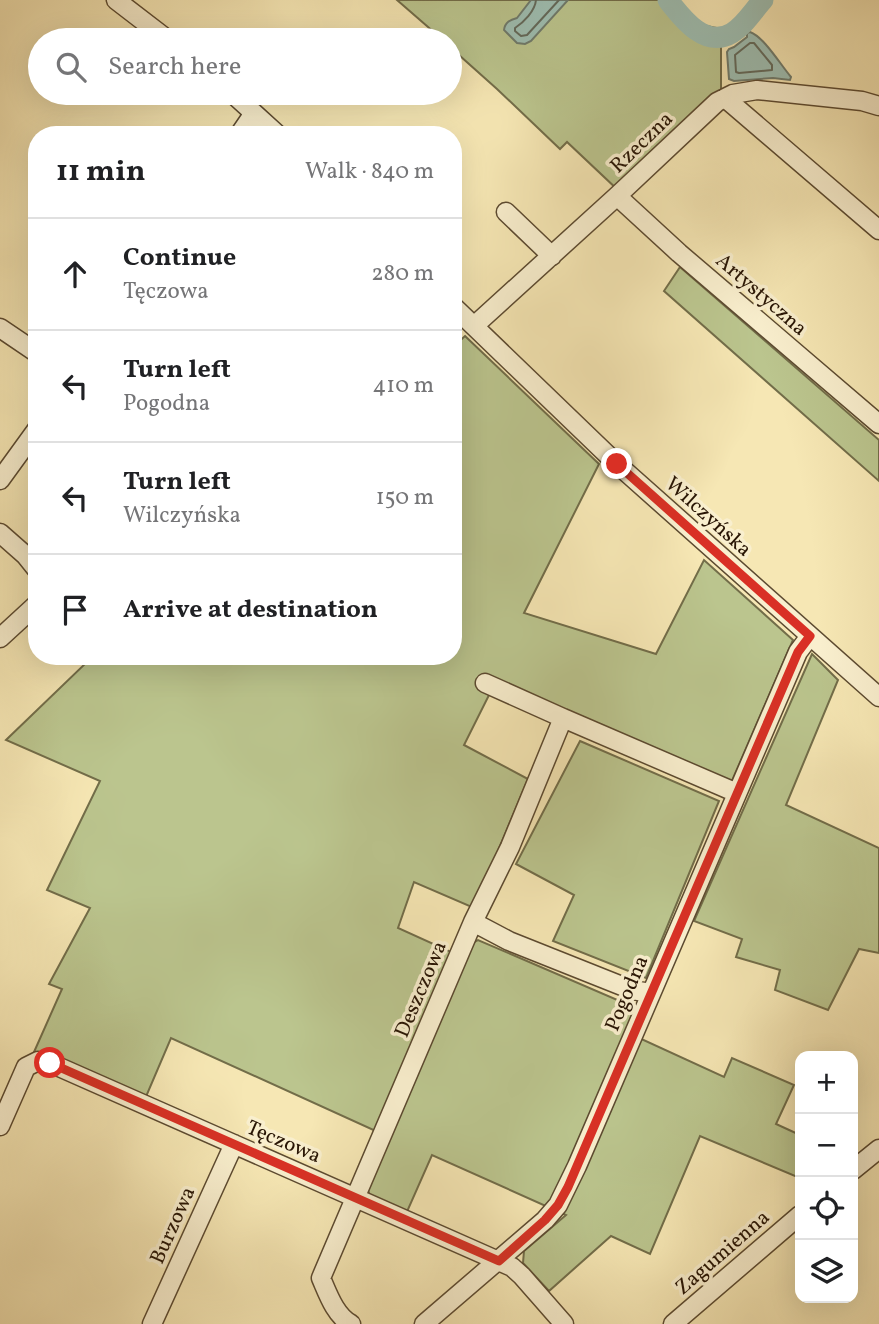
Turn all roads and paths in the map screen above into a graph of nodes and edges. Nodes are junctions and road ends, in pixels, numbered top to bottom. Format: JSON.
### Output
{"nodes":[{"id":1,"x":116,"y":0,"type":"edge"},
{"id":2,"x":152,"y":28,"type":"edge"},
{"id":3,"x":725,"y":98,"type":"junction"},
{"id":4,"x":245,"y":105,"type":"edge"},
{"id":5,"x":879,"y":106,"type":"edge"},
{"id":6,"x":254,"y":113,"type":"junction"},
{"id":7,"x":245,"y":126,"type":"edge"},
{"id":8,"x":268,"y":126,"type":"edge"},
{"id":9,"x":617,"y":196,"type":"junction"},
{"id":10,"x":506,"y":212,"type":"dead end"},
{"id":11,"x":879,"y":230,"type":"edge"},
{"id":12,"x":552,"y":256,"type":"junction"},
{"id":13,"x":462,"y":315,"type":"edge"},
{"id":14,"x":474,"y":326,"type":"junction"},
{"id":15,"x":0,"y":328,"type":"edge"},
{"id":16,"x":28,"y":347,"type":"edge"},
{"id":17,"x":879,"y":424,"type":"edge"},
{"id":18,"x":28,"y":441,"type":"edge"},
{"id":19,"x":0,"y":480,"type":"edge"},
{"id":20,"x":0,"y":533,"type":"edge"},
{"id":21,"x":28,"y":559,"type":"edge"},
{"id":22,"x":28,"y":612,"type":"edge"},
{"id":23,"x":810,"y":636,"type":"junction"},
{"id":24,"x":0,"y":638,"type":"edge"},
{"id":25,"x":485,"y":683,"type":"dead end"},
{"id":26,"x":879,"y":697,"type":"edge"},
{"id":27,"x":563,"y":718,"type":"junction"},
{"id":28,"x":737,"y":793,"type":"junction"},
{"id":29,"x":473,"y":922,"type":"junction"},
{"id":30,"x":651,"y":993,"type":"junction"},
{"id":31,"x":0,"y":1126,"type":"edge"},
{"id":32,"x":234,"y":1144,"type":"junction"},
{"id":33,"x":879,"y":1149,"type":"edge"},
{"id":34,"x":858,"y":1166,"type":"edge"},
{"id":35,"x":356,"y":1197,"type":"junction"},
{"id":36,"x":795,"y":1219,"type":"edge"},
{"id":37,"x":499,"y":1261,"type":"junction"},
{"id":38,"x":152,"y":1324,"type":"edge"},
{"id":39,"x":351,"y":1324,"type":"edge"},
{"id":40,"x":424,"y":1324,"type":"edge"},
{"id":41,"x":564,"y":1324,"type":"edge"},
{"id":42,"x":673,"y":1324,"type":"edge"}],
"edges":[{"from":1,"to":2,"type":"street"},
{"from":3,"to":5,"type":"street","name":"Rzeczna"},
{"from":3,"to":9,"type":"street","name":"Rzeczna"},
{"from":3,"to":11,"type":"street"},
{"from":4,"to":6,"type":"street"},
{"from":6,"to":7,"type":"street"},
{"from":6,"to":8,"type":"street"},
{"from":9,"to":12,"type":"street","name":"Rzeczna"},
{"from":9,"to":17,"type":"street","name":"Artystyczna"},
{"from":10,"to":12,"type":"street"},
{"from":12,"to":14,"type":"street","name":"Rzeczna"},
{"from":13,"to":14,"type":"street","name":"Wilczyńska"},
{"from":14,"to":23,"type":"street","name":"Wilczyńska"},
{"from":15,"to":16,"type":"street"},
{"from":18,"to":19,"type":"street"},
{"from":20,"to":21,"type":"street"},
{"from":22,"to":24,"type":"street"},
{"from":23,"to":26,"type":"street","name":"Wilczyńska"},
{"from":23,"to":28,"type":"street","name":"Pogodna"},
{"from":25,"to":27,"type":"street"},
{"from":27,"to":28,"type":"street"},
{"from":27,"to":29,"type":"street","name":"Deszczowa"},
{"from":28,"to":30,"type":"street","name":"Pogodna"},
{"from":29,"to":30,"type":"street"},
{"from":29,"to":35,"type":"street","name":"Deszczowa"},
{"from":30,"to":37,"type":"street","name":"Pogodna"},
{"from":31,"to":32,"type":"street","name":"Tęczowa"},
{"from":32,"to":35,"type":"street","name":"Tęczowa"},
{"from":32,"to":38,"type":"street","name":"Burzowa"},
{"from":33,"to":34,"type":"street"},
{"from":35,"to":37,"type":"street","name":"Tęczowa"},
{"from":35,"to":39,"type":"street","name":"Deszczowa"},
{"from":36,"to":42,"type":"street","name":"Zagumienna"},
{"from":37,"to":40,"type":"street","name":"Pogodna"},
{"from":37,"to":41,"type":"street","name":"Tęczowa"}]}
